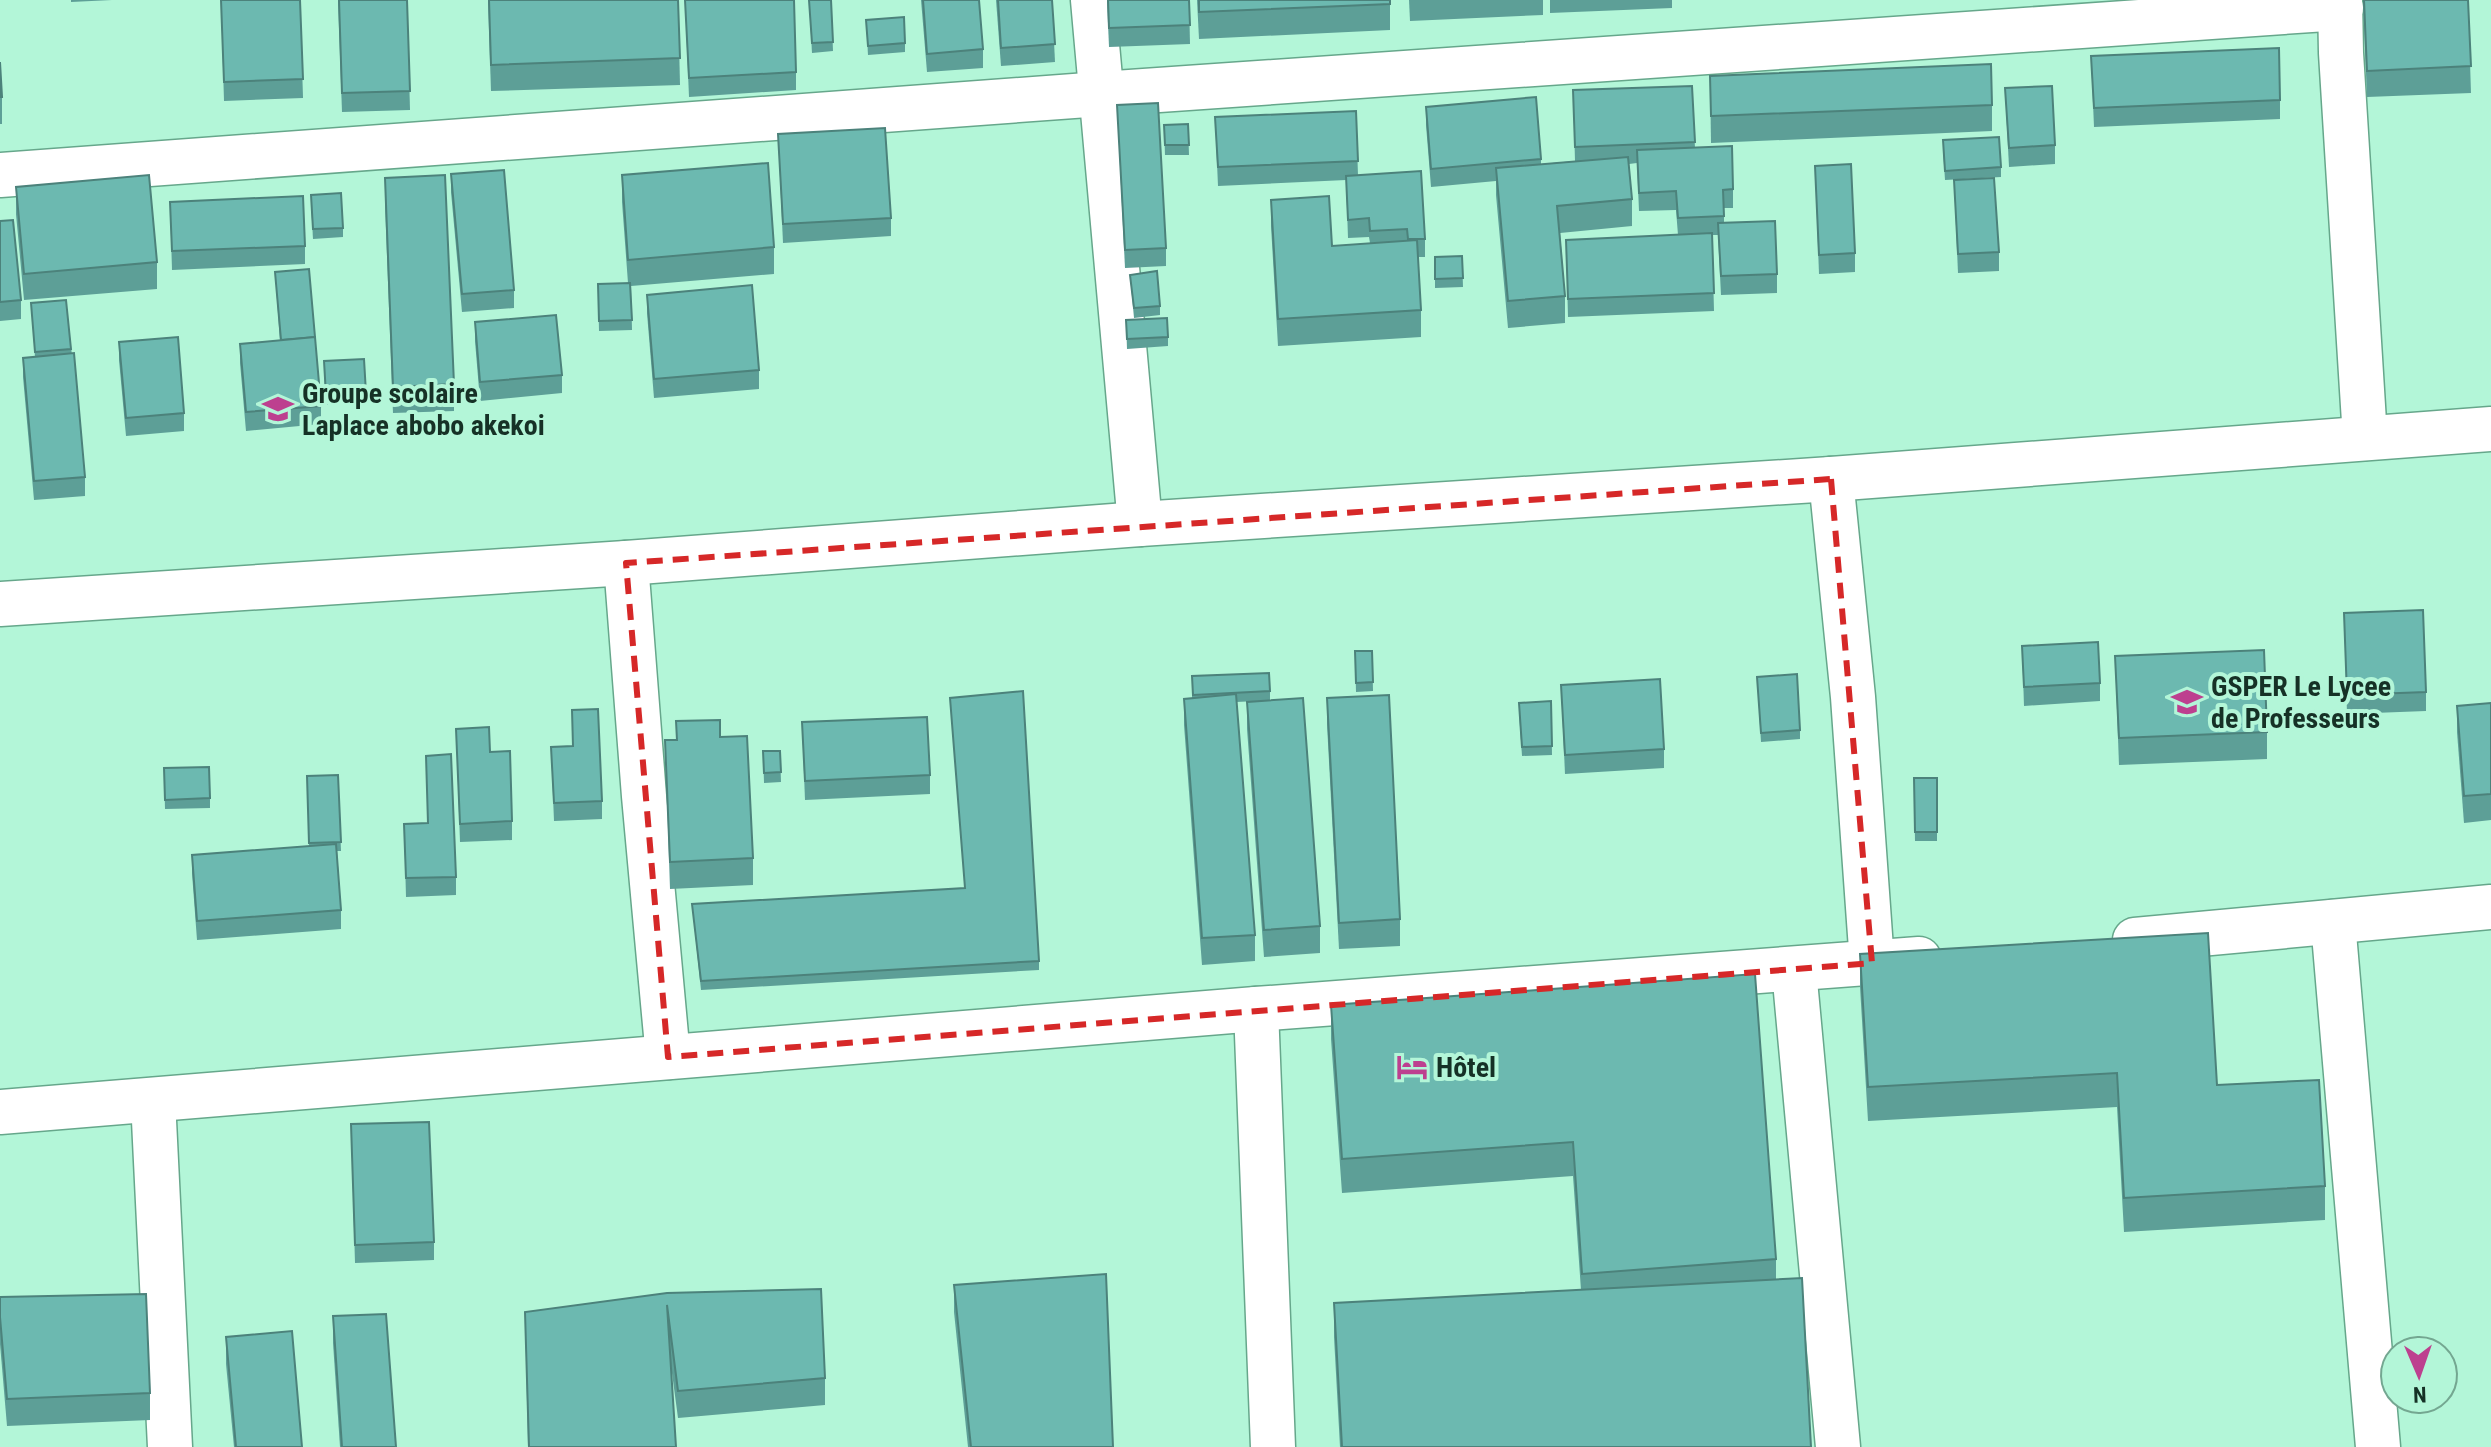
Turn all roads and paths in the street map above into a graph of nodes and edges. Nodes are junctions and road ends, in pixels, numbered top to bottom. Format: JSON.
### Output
{"nodes":[{"id":1,"x":1093,"y":0,"type":"edge"},
{"id":2,"x":2341,"y":4,"type":"edge"},
{"id":3,"x":1101,"y":94,"type":"junction"},
{"id":4,"x":0,"y":175,"type":"edge"},
{"id":5,"x":2491,"y":429,"type":"edge"},
{"id":6,"x":2365,"y":438,"type":"junction"},
{"id":7,"x":1831,"y":479,"type":"junction"},
{"id":8,"x":1140,"y":524,"type":"junction"},
{"id":9,"x":626,"y":563,"type":"junction"},
{"id":10,"x":0,"y":604,"type":"edge"},
{"id":11,"x":2491,"y":907,"type":"edge"},
{"id":12,"x":2333,"y":922,"type":"junction"},
{"id":13,"x":2094,"y":943,"type":"edge"},
{"id":14,"x":1951,"y":956,"type":"edge"},
{"id":15,"x":1872,"y":963,"type":"junction"},
{"id":16,"x":1794,"y":970,"type":"junction"},
{"id":17,"x":1256,"y":1009,"type":"junction"},
{"id":18,"x":668,"y":1057,"type":"junction"},
{"id":19,"x":153,"y":1100,"type":"junction"},
{"id":20,"x":0,"y":1112,"type":"edge"},
{"id":21,"x":170,"y":1447,"type":"edge"},
{"id":22,"x":1273,"y":1447,"type":"edge"},
{"id":23,"x":1838,"y":1447,"type":"edge"},
{"id":24,"x":2378,"y":1447,"type":"edge"}],
"edges":[{"from":1,"to":3,"type":"street"},
{"from":2,"to":3,"type":"street"},
{"from":2,"to":6,"type":"street"},
{"from":3,"to":4,"type":"street"},
{"from":3,"to":8,"type":"street"},
{"from":5,"to":6,"type":"street"},
{"from":6,"to":7,"type":"street"},
{"from":7,"to":8,"type":"street"},
{"from":7,"to":15,"type":"street"},
{"from":8,"to":9,"type":"street"},
{"from":9,"to":10,"type":"street"},
{"from":9,"to":18,"type":"street"},
{"from":11,"to":12,"type":"street"},
{"from":12,"to":13,"type":"street"},
{"from":12,"to":24,"type":"street"},
{"from":14,"to":15,"type":"street"},
{"from":15,"to":16,"type":"street"},
{"from":16,"to":17,"type":"street"},
{"from":16,"to":23,"type":"street"},
{"from":17,"to":18,"type":"street"},
{"from":17,"to":22,"type":"street"},
{"from":18,"to":19,"type":"street"},
{"from":19,"to":20,"type":"street"},
{"from":19,"to":21,"type":"street"}]}
